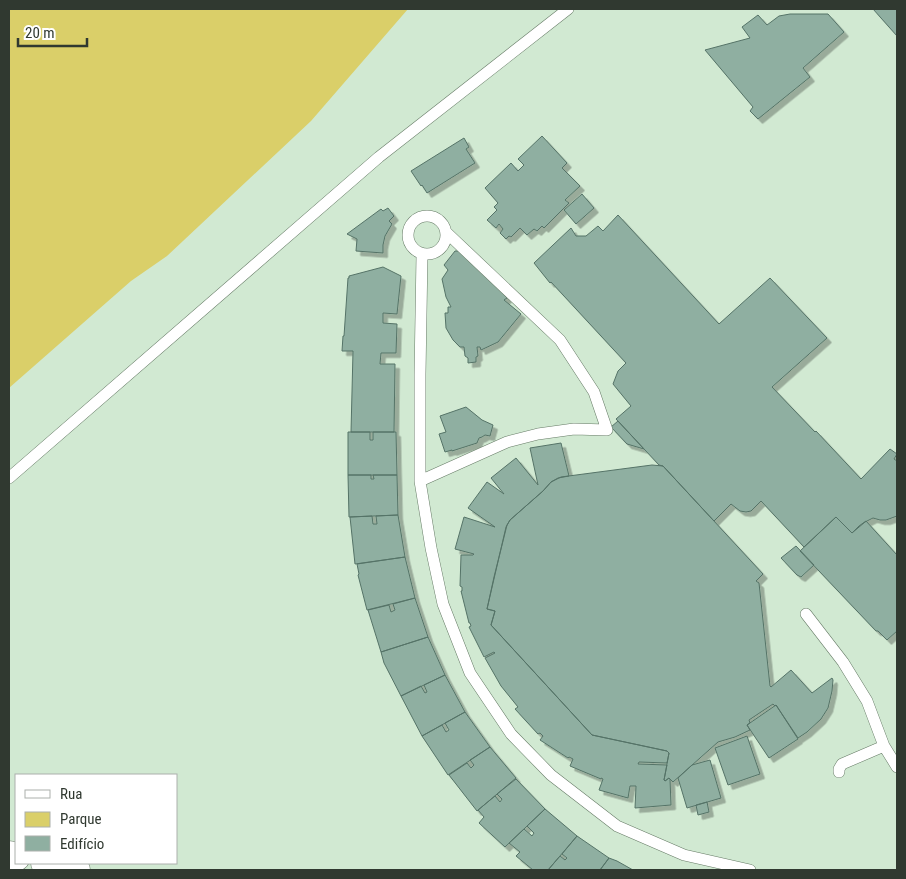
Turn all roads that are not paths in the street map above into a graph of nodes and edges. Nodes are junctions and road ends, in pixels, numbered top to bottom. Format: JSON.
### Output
{"nodes":[{"id":1,"x":568,"y":9,"type":"edge"},
{"id":2,"x":447,"y":233,"type":"junction"},
{"id":3,"x":422,"y":255,"type":"junction"},
{"id":4,"x":9,"y":478,"type":"edge"},
{"id":5,"x":420,"y":481,"type":"junction"},
{"id":6,"x":806,"y":614,"type":"dead end"},
{"id":7,"x":884,"y":746,"type":"junction"},
{"id":8,"x":897,"y":768,"type":"edge"},
{"id":9,"x":839,"y":772,"type":"dead end"},
{"id":10,"x":49,"y":864,"type":"edge"},
{"id":11,"x":76,"y":870,"type":"edge"},
{"id":12,"x":750,"y":870,"type":"edge"}],
"edges":[{"from":1,"to":4,"type":"lane"},
{"from":2,"to":3,"type":"lane"},
{"from":2,"to":3,"type":"lane"},
{"from":2,"to":5,"type":"lane"},
{"from":3,"to":5,"type":"lane"},
{"from":5,"to":12,"type":"lane"},
{"from":6,"to":7,"type":"lane"},
{"from":7,"to":8,"type":"lane"},
{"from":7,"to":9,"type":"lane"},
{"from":10,"to":11,"type":"street"}]}
